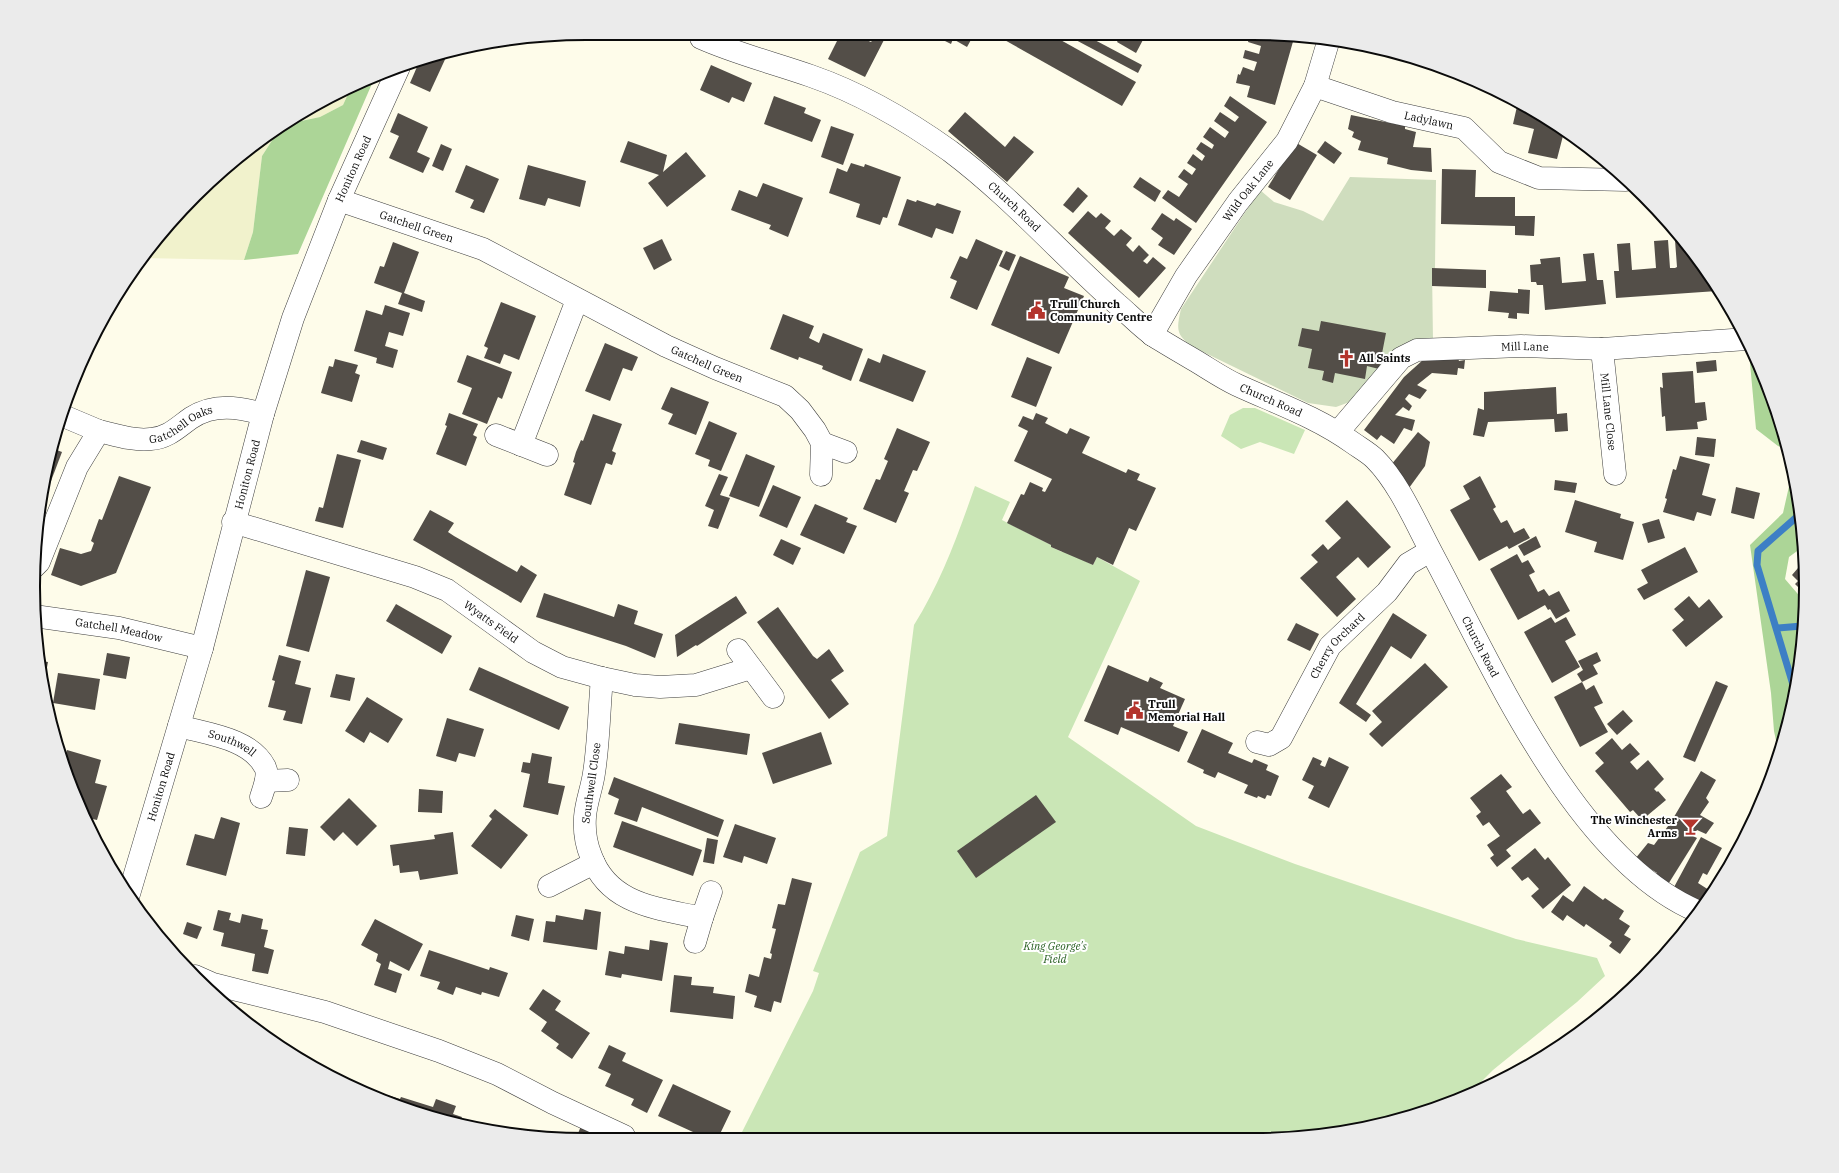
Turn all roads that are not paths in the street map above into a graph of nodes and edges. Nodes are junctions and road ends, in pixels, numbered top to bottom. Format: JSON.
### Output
{"nodes":[{"id":1,"x":706,"y":40,"type":"edge"},
{"id":2,"x":1327,"y":46,"type":"edge"},
{"id":3,"x":395,"y":75,"type":"edge"},
{"id":4,"x":1315,"y":86,"type":"junction"},
{"id":5,"x":1617,"y":180,"type":"edge"},
{"id":6,"x":339,"y":200,"type":"junction"},
{"id":7,"x":577,"y":300,"type":"junction"},
{"id":8,"x":1152,"y":335,"type":"junction"},
{"id":9,"x":1740,"y":339,"type":"edge"},
{"id":10,"x":1602,"y":349,"type":"junction"},
{"id":11,"x":263,"y":414,"type":"junction"},
{"id":12,"x":67,"y":418,"type":"edge"},
{"id":13,"x":99,"y":431,"type":"junction"},
{"id":14,"x":1338,"y":432,"type":"junction"},
{"id":15,"x":496,"y":435,"type":"dead end"},
{"id":16,"x":822,"y":443,"type":"junction"},
{"id":17,"x":521,"y":445,"type":"junction"},
{"id":18,"x":846,"y":452,"type":"dead end"},
{"id":19,"x":547,"y":455,"type":"dead end"},
{"id":20,"x":1615,"y":474,"type":"dead end"},
{"id":21,"x":821,"y":476,"type":"dead end"},
{"id":22,"x":233,"y":522,"type":"junction"},
{"id":23,"x":1430,"y":551,"type":"junction"},
{"id":24,"x":41,"y":557,"type":"edge"},
{"id":25,"x":41,"y":617,"type":"edge"},
{"id":26,"x":202,"y":648,"type":"junction"},
{"id":27,"x":738,"y":650,"type":"dead end"},
{"id":28,"x":751,"y":668,"type":"junction"},
{"id":29,"x":602,"y":678,"type":"junction"},
{"id":30,"x":773,"y":697,"type":"dead end"},
{"id":31,"x":179,"y":726,"type":"junction"},
{"id":32,"x":1257,"y":742,"type":"dead end"},
{"id":33,"x":288,"y":780,"type":"dead end"},
{"id":34,"x":594,"y":863,"type":"junction"},
{"id":35,"x":549,"y":886,"type":"dead end"},
{"id":36,"x":131,"y":888,"type":"edge"},
{"id":37,"x":711,"y":892,"type":"dead end"},
{"id":38,"x":1693,"y":909,"type":"edge"},
{"id":39,"x":702,"y":918,"type":"junction"},
{"id":40,"x":695,"y":942,"type":"dead end"},
{"id":41,"x":211,"y":983,"type":"edge"},
{"id":42,"x":618,"y":1133,"type":"edge"}],
"edges":[{"from":1,"to":8,"type":"street","name":"Church Road"},
{"from":2,"to":4,"type":"street","name":"Wild Oak Lane"},
{"from":3,"to":6,"type":"street","name":"Honiton Road"},
{"from":4,"to":5,"type":"street","name":"Ladylawn"},
{"from":4,"to":8,"type":"street","name":"Wild Oak Lane"},
{"from":6,"to":7,"type":"street","name":"Gatchell Green"},
{"from":6,"to":11,"type":"street","name":"Honiton Road"},
{"from":7,"to":16,"type":"street","name":"Gatchell Green"},
{"from":7,"to":17,"type":"street"},
{"from":8,"to":14,"type":"street","name":"Church Road"},
{"from":9,"to":10,"type":"street","name":"Mill Lane"},
{"from":10,"to":14,"type":"street","name":"Mill Lane"},
{"from":10,"to":20,"type":"street","name":"Mill Lane Close"},
{"from":11,"to":13,"type":"street","name":"Gatchell Oaks"},
{"from":11,"to":22,"type":"street","name":"Honiton Road"},
{"from":12,"to":13,"type":"street","name":"Gatchell Oaks"},
{"from":13,"to":24,"type":"street"},
{"from":14,"to":23,"type":"street","name":"Church Road"},
{"from":15,"to":17,"type":"street"},
{"from":16,"to":18,"type":"street"},
{"from":16,"to":21,"type":"street"},
{"from":17,"to":19,"type":"street"},
{"from":22,"to":26,"type":"street","name":"Honiton Road"},
{"from":22,"to":29,"type":"street","name":"Wyatts Field"},
{"from":23,"to":32,"type":"street","name":"Cherry Orchard"},
{"from":23,"to":38,"type":"street","name":"Church Road"},
{"from":25,"to":26,"type":"street","name":"Gatchell Meadow"},
{"from":26,"to":31,"type":"street","name":"Honiton Road"},
{"from":27,"to":28,"type":"street"},
{"from":28,"to":29,"type":"street","name":"Wyatts Field"},
{"from":28,"to":30,"type":"street"},
{"from":29,"to":34,"type":"street","name":"Southwell Close"},
{"from":31,"to":33,"type":"street","name":"Southwell"},
{"from":31,"to":36,"type":"street","name":"Honiton Road"},
{"from":34,"to":35,"type":"street"},
{"from":34,"to":39,"type":"street","name":"Southwell Close"},
{"from":37,"to":39,"type":"street"},
{"from":39,"to":40,"type":"street"},
{"from":41,"to":42,"type":"street"}]}
